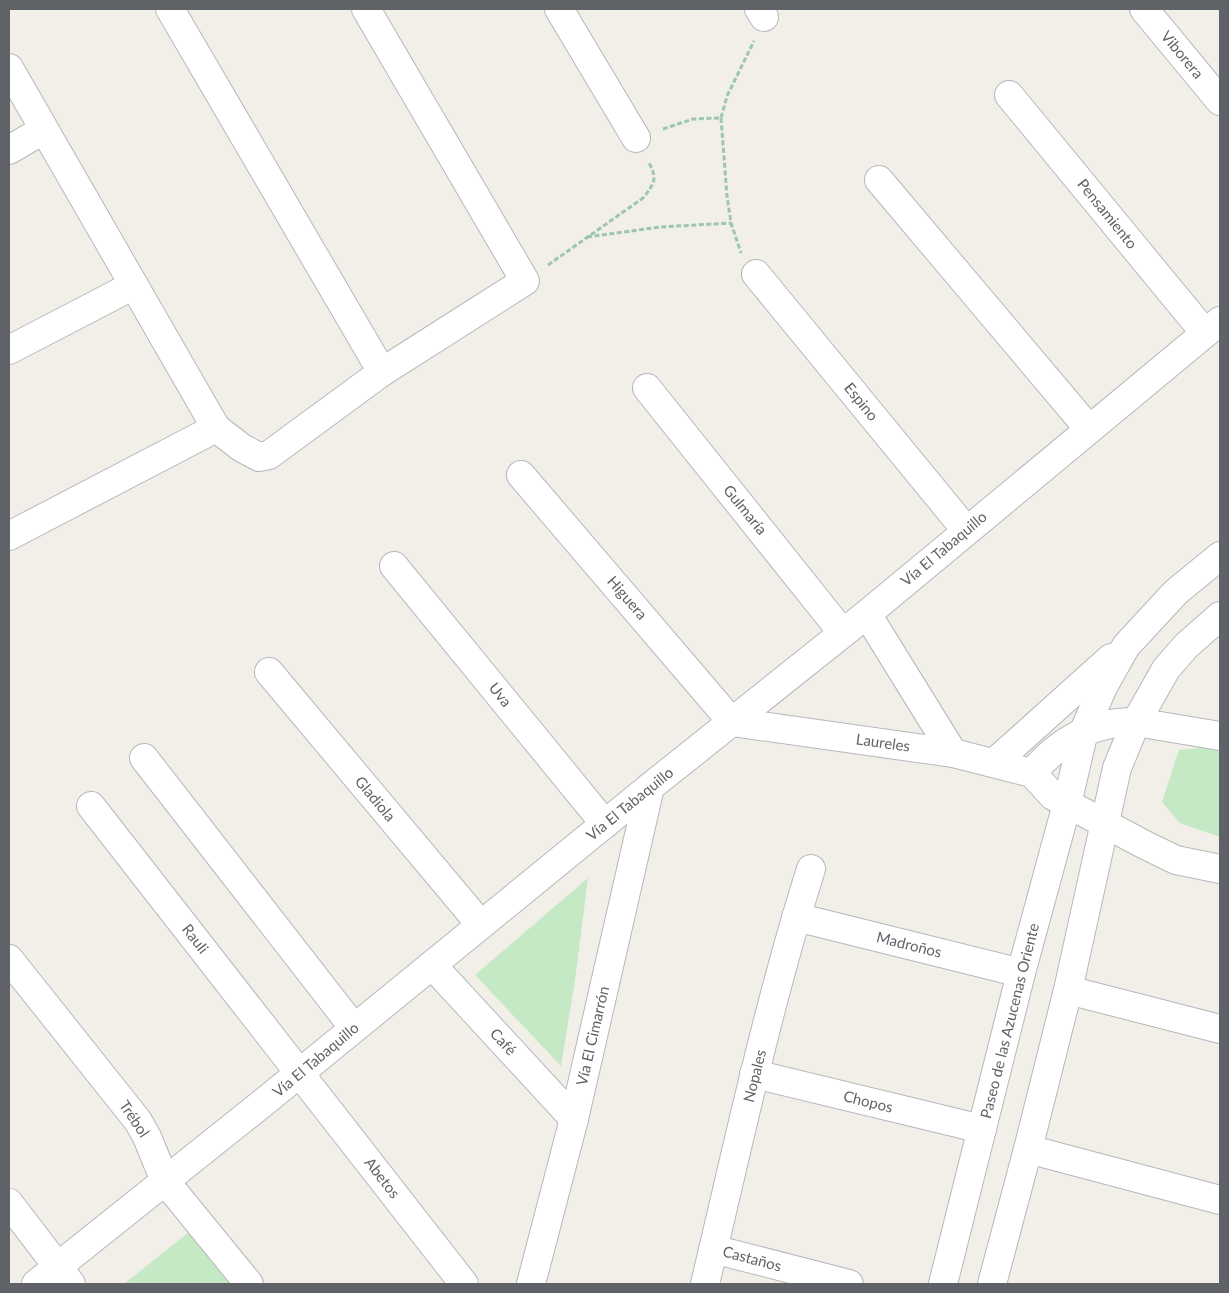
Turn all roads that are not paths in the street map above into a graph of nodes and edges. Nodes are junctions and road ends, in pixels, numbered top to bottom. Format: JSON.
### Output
{"nodes":[{"id":1,"x":170,"y":9,"type":"edge"},
{"id":2,"x":366,"y":9,"type":"edge"},
{"id":3,"x":559,"y":9,"type":"edge"},
{"id":4,"x":1144,"y":9,"type":"edge"},
{"id":5,"x":9,"y":68,"type":"edge"},
{"id":6,"x":1009,"y":95,"type":"dead end"},
{"id":7,"x":1220,"y":101,"type":"edge"},
{"id":8,"x":44,"y":130,"type":"junction"},
{"id":9,"x":636,"y":138,"type":"road end"},
{"id":10,"x":9,"y":150,"type":"edge"},
{"id":11,"x":879,"y":180,"type":"dead end"},
{"id":12,"x":756,"y":274,"type":"road end"},
{"id":13,"x":134,"y":285,"type":"junction"},
{"id":14,"x":1213,"y":327,"type":"edge"},
{"id":15,"x":9,"y":350,"type":"edge"},
{"id":16,"x":382,"y":372,"type":"junction"},
{"id":17,"x":647,"y":388,"type":"dead end"},
{"id":18,"x":216,"y":428,"type":"junction"},
{"id":19,"x":1089,"y":429,"type":"junction"},
{"id":20,"x":521,"y":474,"type":"dead end"},
{"id":21,"x":966,"y":530,"type":"junction"},
{"id":22,"x":9,"y":536,"type":"edge"},
{"id":23,"x":1220,"y":556,"type":"edge"},
{"id":24,"x":394,"y":566,"type":"dead end"},
{"id":25,"x":867,"y":614,"type":"junction"},
{"id":26,"x":1216,"y":623,"type":"edge"},
{"id":27,"x":842,"y":632,"type":"junction"},
{"id":28,"x":1126,"y":646,"type":"junction"},
{"id":29,"x":269,"y":672,"type":"dead end"},
{"id":30,"x":732,"y":722,"type":"junction"},
{"id":31,"x":1136,"y":722,"type":"junction"},
{"id":32,"x":1084,"y":731,"type":"junction"},
{"id":33,"x":1220,"y":736,"type":"edge"},
{"id":34,"x":953,"y":753,"type":"junction"},
{"id":35,"x":144,"y":758,"type":"dead end"},
{"id":36,"x":994,"y":763,"type":"junction"},
{"id":37,"x":1032,"y":773,"type":"junction"},
{"id":38,"x":650,"y":787,"type":"junction"},
{"id":39,"x":1067,"y":804,"type":"junction"},
{"id":40,"x":91,"y":806,"type":"dead end"},
{"id":41,"x":605,"y":824,"type":"junction"},
{"id":42,"x":1104,"y":824,"type":"junction"},
{"id":43,"x":811,"y":869,"type":"dead end"},
{"id":44,"x":1220,"y":869,"type":"edge"},
{"id":45,"x":796,"y":917,"type":"junction"},
{"id":46,"x":481,"y":925,"type":"junction"},
{"id":47,"x":9,"y":959,"type":"edge"},
{"id":48,"x":432,"y":965,"type":"junction"},
{"id":49,"x":1021,"y":973,"type":"junction"},
{"id":50,"x":1068,"y":990,"type":"junction"},
{"id":51,"x":354,"y":1028,"type":"junction"},
{"id":52,"x":1220,"y":1029,"type":"edge"},
{"id":53,"x":300,"y":1072,"type":"junction"},
{"id":54,"x":754,"y":1074,"type":"junction"},
{"id":55,"x":574,"y":1119,"type":"junction"},
{"id":56,"x":982,"y":1129,"type":"junction"},
{"id":57,"x":1028,"y":1149,"type":"junction"},
{"id":58,"x":165,"y":1181,"type":"junction"},
{"id":59,"x":1220,"y":1200,"type":"edge"},
{"id":60,"x":9,"y":1203,"type":"edge"},
{"id":61,"x":713,"y":1249,"type":"junction"},
{"id":62,"x":64,"y":1276,"type":"edge"},
{"id":63,"x":36,"y":1284,"type":"edge"},
{"id":64,"x":249,"y":1284,"type":"edge"},
{"id":65,"x":464,"y":1284,"type":"edge"},
{"id":66,"x":531,"y":1284,"type":"edge"},
{"id":67,"x":705,"y":1284,"type":"edge"},
{"id":68,"x":849,"y":1284,"type":"edge"},
{"id":69,"x":943,"y":1284,"type":"edge"},
{"id":70,"x":992,"y":1284,"type":"edge"}],
"edges":[{"from":1,"to":16,"type":"street"},
{"from":2,"to":16,"type":"street"},
{"from":3,"to":9,"type":"street"},
{"from":4,"to":7,"type":"street","name":"Viborera"},
{"from":5,"to":8,"type":"street"},
{"from":6,"to":14,"type":"street","name":"Pensamiento"},
{"from":8,"to":10,"type":"street"},
{"from":8,"to":13,"type":"street"},
{"from":11,"to":19,"type":"street"},
{"from":12,"to":21,"type":"street","name":"Espino"},
{"from":13,"to":15,"type":"street"},
{"from":13,"to":18,"type":"street"},
{"from":14,"to":19,"type":"street","name":"Vía El Tabaquillo"},
{"from":16,"to":18,"type":"street"},
{"from":17,"to":27,"type":"street","name":"Gulmaría"},
{"from":18,"to":22,"type":"street"},
{"from":19,"to":21,"type":"street","name":"Vía El Tabaquillo"},
{"from":20,"to":30,"type":"street","name":"Higuera"},
{"from":21,"to":25,"type":"street","name":"Vía El Tabaquillo"},
{"from":23,"to":28,"type":"street"},
{"from":24,"to":41,"type":"street","name":"Uva"},
{"from":25,"to":27,"type":"street","name":"Vía El Tabaquillo"},
{"from":25,"to":34,"type":"street"},
{"from":26,"to":31,"type":"street"},
{"from":27,"to":30,"type":"street","name":"Vía El Tabaquillo"},
{"from":28,"to":32,"type":"street","name":"Paseo de las Azucenas Oriente"},
{"from":28,"to":36,"type":"street"},
{"from":29,"to":46,"type":"street","name":"Gladiola"},
{"from":30,"to":34,"type":"street","name":"Laureles"},
{"from":30,"to":38,"type":"street","name":"Vía El Tabaquillo"},
{"from":31,"to":32,"type":"street"},
{"from":31,"to":33,"type":"street"},
{"from":31,"to":42,"type":"street"},
{"from":32,"to":37,"type":"street"},
{"from":32,"to":39,"type":"street","name":"Paseo de las Azucenas Oriente"},
{"from":34,"to":36,"type":"street","name":"Laureles"},
{"from":35,"to":51,"type":"street"},
{"from":36,"to":37,"type":"street","name":"Laureles"},
{"from":37,"to":39,"type":"street"},
{"from":38,"to":41,"type":"street","name":"Vía El Tabaquillo"},
{"from":38,"to":55,"type":"street","name":"Vía El Cimarrón"},
{"from":39,"to":42,"type":"street"},
{"from":39,"to":49,"type":"street","name":"Paseo de las Azucenas Oriente"},
{"from":40,"to":53,"type":"street","name":"Rauli"},
{"from":41,"to":46,"type":"street","name":"Vía El Tabaquillo"},
{"from":42,"to":44,"type":"street"},
{"from":42,"to":50,"type":"street"},
{"from":43,"to":45,"type":"street","name":"Nopales"},
{"from":45,"to":49,"type":"street","name":"Madroños"},
{"from":45,"to":54,"type":"street","name":"Nopales"},
{"from":46,"to":48,"type":"street","name":"Vía El Tabaquillo"},
{"from":47,"to":58,"type":"street","name":"Trébol"},
{"from":48,"to":51,"type":"street","name":"Vía El Tabaquillo"},
{"from":48,"to":55,"type":"street","name":"Café"},
{"from":49,"to":56,"type":"street","name":"Paseo de las Azucenas Oriente"},
{"from":50,"to":52,"type":"street"},
{"from":50,"to":57,"type":"street"},
{"from":51,"to":53,"type":"street","name":"Vía El Tabaquillo"},
{"from":53,"to":58,"type":"street","name":"Vía El Tabaquillo"},
{"from":53,"to":65,"type":"street","name":"Abetos"},
{"from":54,"to":56,"type":"street","name":"Chopos"},
{"from":54,"to":61,"type":"street","name":"Nopales"},
{"from":55,"to":66,"type":"street","name":"Vía El Cimarrón"},
{"from":56,"to":69,"type":"street","name":"Paseo de las Azucenas Oriente"},
{"from":57,"to":59,"type":"street"},
{"from":57,"to":70,"type":"street"},
{"from":58,"to":62,"type":"street","name":"Vía El Tabaquillo"},
{"from":58,"to":64,"type":"street","name":"Trébol"},
{"from":60,"to":62,"type":"street"},
{"from":61,"to":67,"type":"street","name":"Nopales"},
{"from":61,"to":68,"type":"street","name":"Castaños"},
{"from":62,"to":63,"type":"street","name":"Vía El Tabaquillo"}]}
